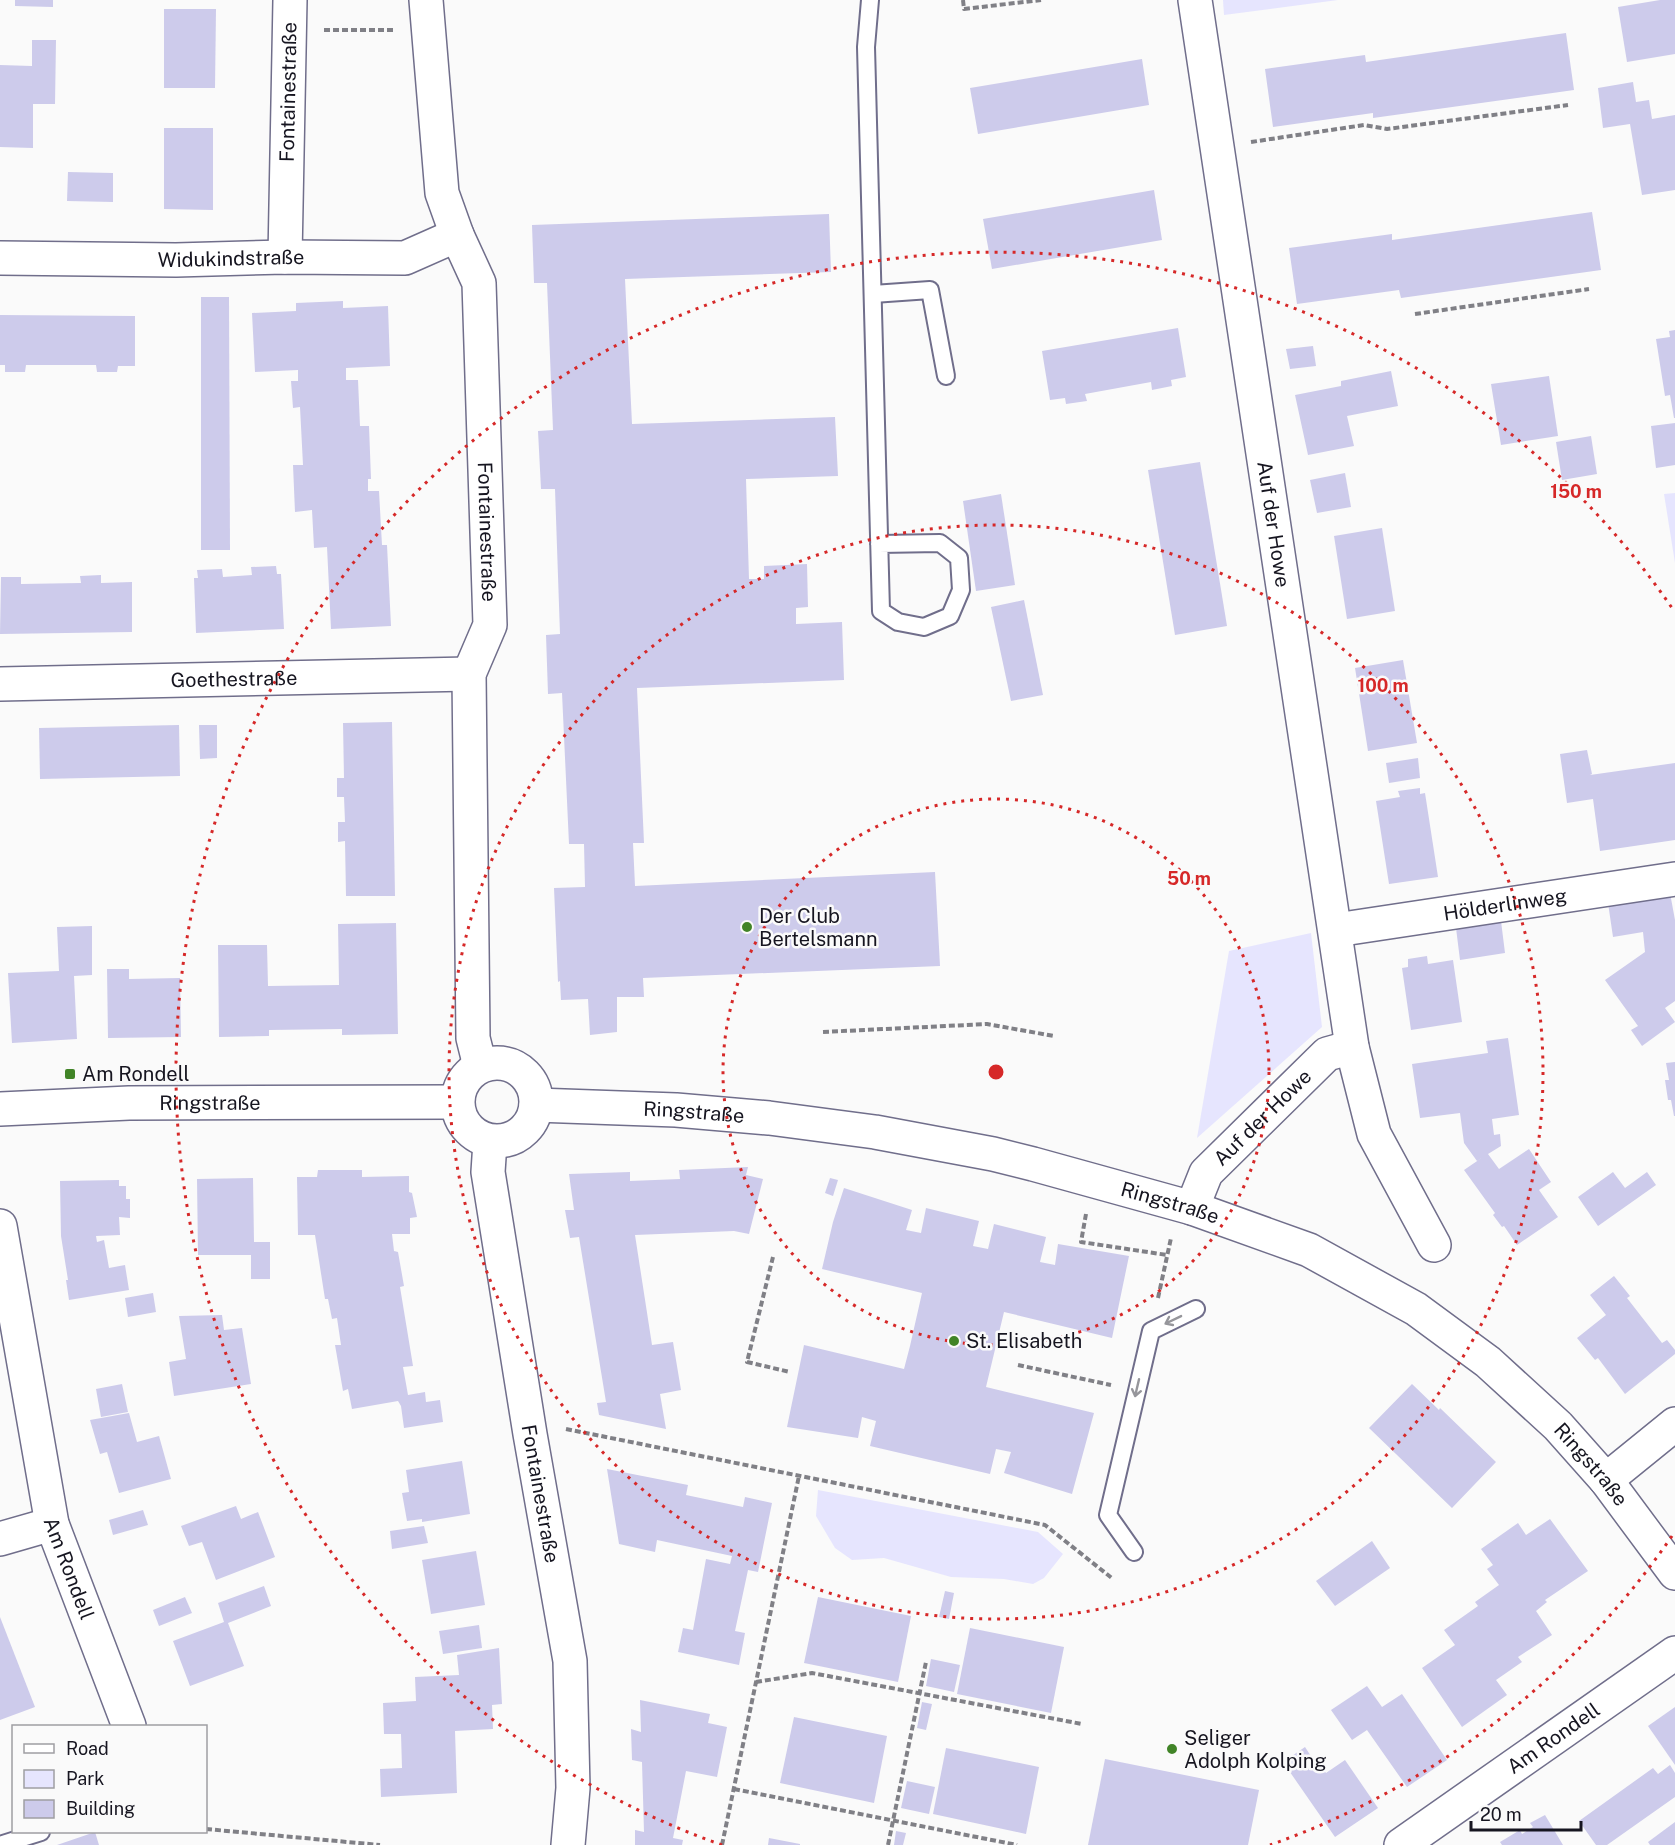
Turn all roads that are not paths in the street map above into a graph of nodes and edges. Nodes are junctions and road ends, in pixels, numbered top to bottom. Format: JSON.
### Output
{"nodes":[{"id":1,"x":870,"y":0,"type":"edge"},
{"id":2,"x":1194,"y":0,"type":"edge"},
{"id":3,"x":289,"y":15,"type":"edge"},
{"id":4,"x":427,"y":15,"type":"edge"},
{"id":5,"x":457,"y":235,"type":"junction"},
{"id":6,"x":0,"y":258,"type":"edge"},
{"id":7,"x":285,"y":258,"type":"junction"},
{"id":8,"x":873,"y":294,"type":"junction"},
{"id":9,"x":946,"y":376,"type":"dead end"},
{"id":10,"x":879,"y":544,"type":"junction"},
{"id":11,"x":469,"y":674,"type":"junction"},
{"id":12,"x":0,"y":684,"type":"edge"},
{"id":13,"x":1675,"y":879,"type":"edge"},
{"id":14,"x":1336,"y":930,"type":"junction"},
{"id":15,"x":1352,"y":1047,"type":"junction"},
{"id":16,"x":480,"y":1066,"type":"junction"},
{"id":17,"x":457,"y":1102,"type":"junction"},
{"id":18,"x":536,"y":1105,"type":"junction"},
{"id":19,"x":0,"y":1109,"type":"edge"},
{"id":20,"x":490,"y":1142,"type":"junction"},
{"id":21,"x":1186,"y":1206,"type":"junction"},
{"id":22,"x":0,"y":1226,"type":"edge"},
{"id":23,"x":1434,"y":1245,"type":"dead end"},
{"id":24,"x":1196,"y":1309,"type":"dead end"},
{"id":25,"x":1675,"y":1424,"type":"edge"},
{"id":26,"x":1606,"y":1480,"type":"junction"},
{"id":27,"x":52,"y":1524,"type":"junction"},
{"id":28,"x":0,"y":1539,"type":"edge"},
{"id":29,"x":1134,"y":1552,"type":"dead end"},
{"id":30,"x":1675,"y":1573,"type":"edge"},
{"id":31,"x":1675,"y":1653,"type":"edge"},
{"id":32,"x":129,"y":1725,"type":"edge"},
{"id":33,"x":38,"y":1833,"type":"edge"},
{"id":34,"x":0,"y":1845,"type":"edge"},
{"id":35,"x":568,"y":1845,"type":"edge"},
{"id":36,"x":1401,"y":1845,"type":"edge"}],
"edges":[{"from":1,"to":8,"type":"lane"},
{"from":2,"to":14,"type":"street","name":"Auf der Howe"},
{"from":3,"to":7,"type":"street","name":"Fontainestraße"},
{"from":4,"to":5,"type":"street","name":"Fontainestraße"},
{"from":5,"to":7,"type":"street","name":"Widukindstraße"},
{"from":5,"to":11,"type":"street","name":"Fontainestraße"},
{"from":6,"to":7,"type":"street","name":"Widukindstraße"},
{"from":8,"to":9,"type":"lane"},
{"from":8,"to":10,"type":"lane"},
{"from":10,"to":10,"type":"lane"},
{"from":11,"to":12,"type":"street","name":"Goethestraße"},
{"from":11,"to":16,"type":"street","name":"Fontainestraße"},
{"from":13,"to":14,"type":"street","name":"Hölderlinweg"},
{"from":14,"to":15,"type":"street","name":"Auf der Howe"},
{"from":15,"to":21,"type":"street","name":"Auf der Howe"},
{"from":15,"to":23,"type":"street","name":"Auf der Howe"},
{"from":16,"to":17,"type":"street"},
{"from":16,"to":18,"type":"street"},
{"from":17,"to":19,"type":"street","name":"Ringstraße"},
{"from":17,"to":20,"type":"street"},
{"from":18,"to":20,"type":"street"},
{"from":18,"to":21,"type":"street","name":"Ringstraße"},
{"from":20,"to":35,"type":"street","name":"Fontainestraße"},
{"from":21,"to":26,"type":"street","name":"Ringstraße"},
{"from":22,"to":27,"type":"street","name":"Am Rondell"},
{"from":24,"to":29,"type":"lane","one_way":true},
{"from":25,"to":26,"type":"street"},
{"from":26,"to":30,"type":"street","name":"Ringstraße"},
{"from":27,"to":28,"type":"street"},
{"from":27,"to":32,"type":"street","name":"Am Rondell"},
{"from":31,"to":36,"type":"street","name":"Am Rondell"},
{"from":33,"to":34,"type":"lane"}]}
